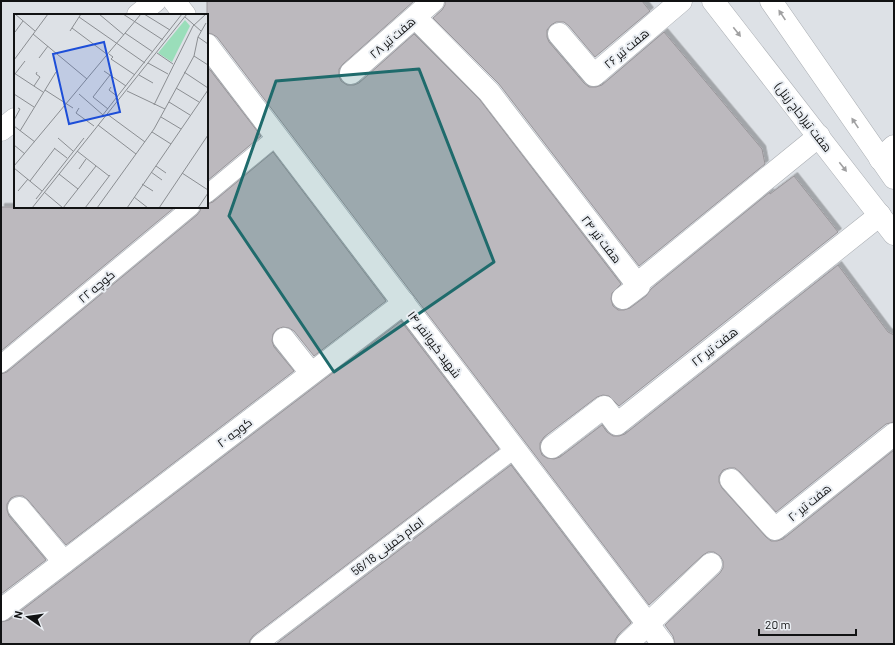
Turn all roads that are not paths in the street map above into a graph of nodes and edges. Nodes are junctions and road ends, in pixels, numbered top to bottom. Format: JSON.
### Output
{"nodes":[{"id":1,"x":155,"y":1,"type":"edge"},
{"id":2,"x":174,"y":1,"type":"edge"},
{"id":3,"x":433,"y":1,"type":"edge"},
{"id":4,"x":681,"y":1,"type":"edge"},
{"id":5,"x":713,"y":1,"type":"edge"},
{"id":6,"x":772,"y":1,"type":"edge"},
{"id":7,"x":139,"y":14,"type":"edge"},
{"id":8,"x":184,"y":14,"type":"edge"},
{"id":9,"x":415,"y":17,"type":"junction"},
{"id":10,"x":559,"y":34,"type":"dead end"},
{"id":11,"x":208,"y":46,"type":"edge"},
{"id":12,"x":351,"y":73,"type":"dead end"},
{"id":13,"x":14,"y":120,"type":"edge"},
{"id":14,"x":1,"y":130,"type":"edge"},
{"id":15,"x":819,"y":136,"type":"junction"},
{"id":16,"x":276,"y":137,"type":"junction"},
{"id":17,"x":887,"y":152,"type":"edge"},
{"id":18,"x":894,"y":178,"type":"edge"},
{"id":19,"x":208,"y":193,"type":"edge"},
{"id":20,"x":190,"y":208,"type":"edge"},
{"id":21,"x":880,"y":215,"type":"junction"},
{"id":22,"x":894,"y":234,"type":"edge"},
{"id":23,"x":404,"y":303,"type":"junction"},
{"id":24,"x":284,"y":339,"type":"dead end"},
{"id":25,"x":1,"y":364,"type":"edge"},
{"id":26,"x":311,"y":373,"type":"junction"},
{"id":27,"x":894,"y":434,"type":"edge"},
{"id":28,"x":552,"y":446,"type":"dead end"},
{"id":29,"x":515,"y":449,"type":"junction"},
{"id":30,"x":731,"y":480,"type":"dead end"},
{"id":31,"x":19,"y":508,"type":"dead end"},
{"id":32,"x":64,"y":562,"type":"junction"},
{"id":33,"x":711,"y":564,"type":"dead end"},
{"id":34,"x":1,"y":610,"type":"edge"},
{"id":35,"x":648,"y":624,"type":"junction"},
{"id":36,"x":259,"y":644,"type":"edge"},
{"id":37,"x":627,"y":644,"type":"edge"},
{"id":38,"x":663,"y":644,"type":"edge"}],
"edges":[{"from":1,"to":7,"type":"street"},
{"from":2,"to":8,"type":"street"},
{"from":3,"to":9,"type":"street","name":"هفت تیر ۲۸"},
{"from":4,"to":10,"type":"street","name":"هفت تیر ۲۶"},
{"from":5,"to":15,"type":"street","name":"هفت تیر(حاج زینل)","one_way":true},
{"from":17,"to":6,"type":"street","one_way":true},
{"from":9,"to":12,"type":"street","name":"هفت تیر ۲۸"},
{"from":9,"to":15,"type":"street","name":"هفت تیر ۲۴"},
{"from":11,"to":16,"type":"street","name":"شهید کیوانفر ۱۴"},
{"from":13,"to":14,"type":"street"},
{"from":15,"to":21,"type":"street","name":"هفت تیر(حاج زینل)","one_way":true},
{"from":16,"to":19,"type":"lane"},
{"from":16,"to":23,"type":"street","name":"شهید کیوانفر ۱۴"},
{"from":17,"to":18,"type":"street"},
{"from":20,"to":25,"type":"lane","name":"کوچه ۲۲"},
{"from":21,"to":22,"type":"street","name":"هفت تیر(حاج زینل)"},
{"from":21,"to":28,"type":"street","name":"هفت تیر ۲۲"},
{"from":23,"to":26,"type":"street","name":"کوچه ۲۰"},
{"from":23,"to":29,"type":"street","name":"شهید کیوانفر ۱۴"},
{"from":24,"to":26,"type":"street"},
{"from":26,"to":32,"type":"street","name":"کوچه ۲۰"},
{"from":27,"to":30,"type":"street","name":"هفت تیر ۲۰"},
{"from":29,"to":35,"type":"street","name":"شهید کیوانفر ۱۴"},
{"from":29,"to":36,"type":"lane","name":"امام خمینی 56/18"},
{"from":31,"to":32,"type":"street"},
{"from":32,"to":34,"type":"street","name":"کوچه ۲۰"},
{"from":33,"to":35,"type":"street"},
{"from":35,"to":37,"type":"street"},
{"from":35,"to":38,"type":"street","name":"شهید کیوانفر ۱۴"}]}
